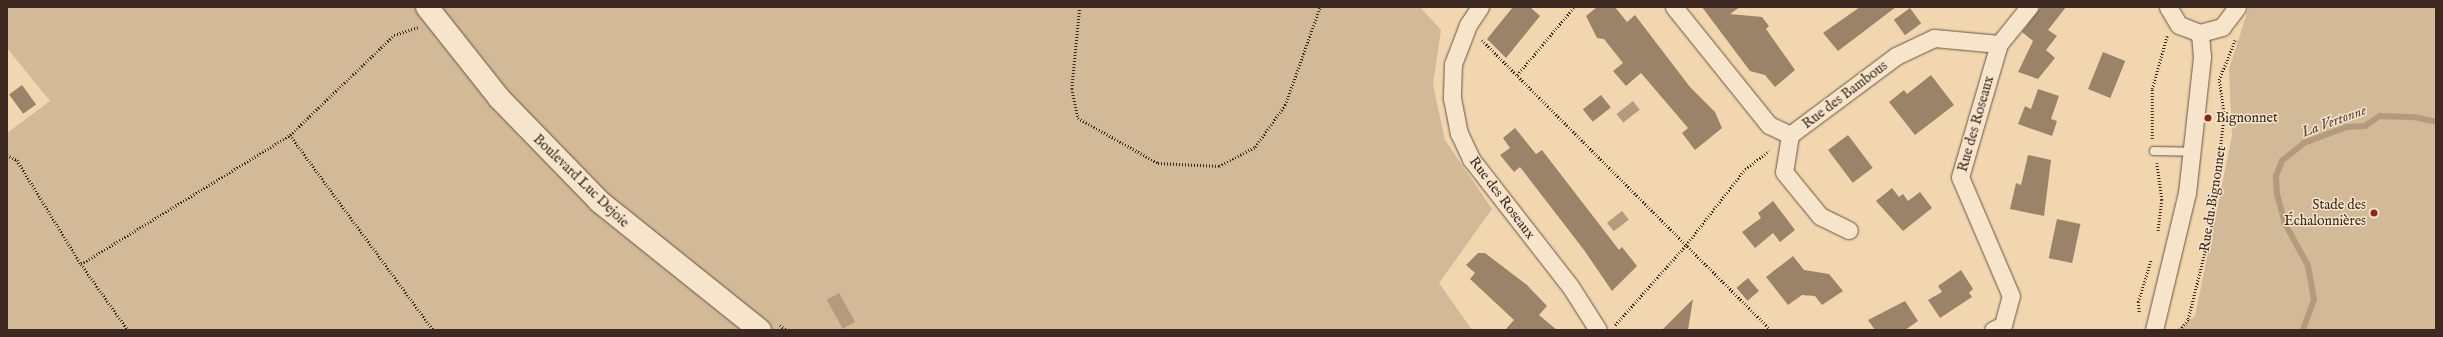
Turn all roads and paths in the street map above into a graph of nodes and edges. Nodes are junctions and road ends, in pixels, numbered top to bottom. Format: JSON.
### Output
{"nodes":[{"id":1,"x":1080,"y":7,"type":"edge"},
{"id":2,"x":1320,"y":7,"type":"edge"},
{"id":3,"x":1480,"y":7,"type":"edge"},
{"id":4,"x":1574,"y":7,"type":"edge"},
{"id":5,"x":1674,"y":7,"type":"edge"},
{"id":6,"x":2029,"y":7,"type":"edge"},
{"id":7,"x":2170,"y":12,"type":"edge"},
{"id":8,"x":2234,"y":13,"type":"edge"},
{"id":9,"x":432,"y":14,"type":"edge"},
{"id":10,"x":1468,"y":25,"type":"junction"},
{"id":11,"x":2200,"y":33,"type":"junction"},
{"id":12,"x":1999,"y":44,"type":"junction"},
{"id":13,"x":1517,"y":75,"type":"junction"},
{"id":14,"x":290,"y":135,"type":"junction"},
{"id":15,"x":1790,"y":135,"type":"junction"},
{"id":16,"x":2154,"y":151,"type":"junction"},
{"id":17,"x":2193,"y":152,"type":"junction"},
{"id":18,"x":7,"y":155,"type":"edge"},
{"id":19,"x":1849,"y":230,"type":"dead end"},
{"id":20,"x":2157,"y":235,"type":"dead end"},
{"id":21,"x":1686,"y":245,"type":"junction"},
{"id":22,"x":2152,"y":258,"type":"dead end"},
{"id":23,"x":81,"y":264,"type":"junction"},
{"id":24,"x":2147,"y":325,"type":"edge"},
{"id":25,"x":768,"y":326,"type":"edge"},
{"id":26,"x":128,"y":330,"type":"edge"},
{"id":27,"x":433,"y":330,"type":"edge"},
{"id":28,"x":787,"y":330,"type":"edge"},
{"id":29,"x":1598,"y":330,"type":"edge"},
{"id":30,"x":1611,"y":330,"type":"edge"},
{"id":31,"x":1771,"y":330,"type":"edge"},
{"id":32,"x":1993,"y":330,"type":"edge"},
{"id":33,"x":2180,"y":330,"type":"edge"}],
"edges":[{"from":1,"to":2,"type":"path"},
{"from":3,"to":10,"type":"street","name":"Rue des Roseaux"},
{"from":4,"to":13,"type":"path"},
{"from":5,"to":15,"type":"street","name":"Rue des Bambous"},
{"from":6,"to":12,"type":"street","name":"Rue des Roseaux"},
{"from":7,"to":11,"type":"street"},
{"from":7,"to":16,"type":"path"},
{"from":8,"to":11,"type":"street"},
{"from":8,"to":33,"type":"path","name":"Rue du Bignonnet"},
{"from":9,"to":14,"type":"path"},
{"from":9,"to":25,"type":"main road","name":"Boulevard Luc Dejoie"},
{"from":10,"to":13,"type":"path"},
{"from":10,"to":29,"type":"street","name":"Rue des Roseaux"},
{"from":11,"to":17,"type":"street","name":"Rue du Bignonnet"},
{"from":12,"to":15,"type":"street","name":"Rue des Bambous"},
{"from":12,"to":32,"type":"street","name":"Rue des Roseaux"},
{"from":13,"to":21,"type":"path"},
{"from":14,"to":23,"type":"path"},
{"from":14,"to":27,"type":"path"},
{"from":15,"to":19,"type":"street"},
{"from":15,"to":21,"type":"path"},
{"from":16,"to":17,"type":"lane"},
{"from":16,"to":20,"type":"path"},
{"from":17,"to":24,"type":"street","name":"Rue du Bignonnet"},
{"from":18,"to":23,"type":"path"},
{"from":21,"to":30,"type":"path"},
{"from":21,"to":31,"type":"path"},
{"from":22,"to":24,"type":"path"},
{"from":23,"to":26,"type":"path"},
{"from":25,"to":28,"type":"path"}]}
